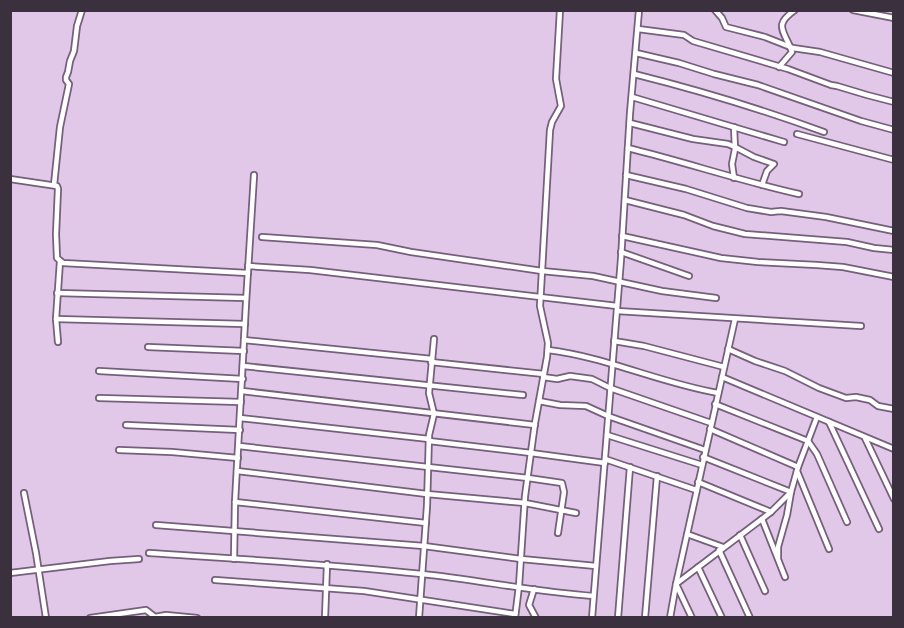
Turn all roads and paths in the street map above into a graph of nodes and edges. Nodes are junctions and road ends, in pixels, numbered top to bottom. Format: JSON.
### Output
{"nodes":[{"id":1,"x":82,"y":10,"type":"edge"},
{"id":2,"x":560,"y":10,"type":"edge"},
{"id":3,"x":639,"y":10,"type":"edge"},
{"id":4,"x":715,"y":10,"type":"edge"},
{"id":5,"x":795,"y":10,"type":"edge"},
{"id":6,"x":853,"y":10,"type":"edge"},
{"id":7,"x":894,"y":18,"type":"edge"},
{"id":8,"x":638,"y":29,"type":"junction"},
{"id":9,"x":790,"y":47,"type":"junction"},
{"id":10,"x":636,"y":53,"type":"junction"},
{"id":11,"x":779,"y":67,"type":"junction"},
{"id":12,"x":894,"y":73,"type":"edge"},
{"id":13,"x":634,"y":74,"type":"junction"},
{"id":14,"x":632,"y":97,"type":"junction"},
{"id":15,"x":894,"y":102,"type":"edge"},
{"id":16,"x":630,"y":123,"type":"junction"},
{"id":17,"x":734,"y":128,"type":"junction"},
{"id":18,"x":894,"y":130,"type":"edge"},
{"id":19,"x":824,"y":132,"type":"dead end"},
{"id":20,"x":797,"y":134,"type":"dead end"},
{"id":21,"x":784,"y":142,"type":"dead end"},
{"id":22,"x":735,"y":147,"type":"junction"},
{"id":23,"x":628,"y":148,"type":"junction"},
{"id":24,"x":894,"y":160,"type":"edge"},
{"id":25,"x":254,"y":175,"type":"dead end"},
{"id":26,"x":626,"y":175,"type":"junction"},
{"id":27,"x":734,"y":178,"type":"junction"},
{"id":28,"x":10,"y":179,"type":"edge"},
{"id":29,"x":54,"y":185,"type":"junction"},
{"id":30,"x":762,"y":185,"type":"junction"},
{"id":31,"x":799,"y":194,"type":"dead end"},
{"id":32,"x":625,"y":200,"type":"junction"},
{"id":33,"x":894,"y":231,"type":"edge"},
{"id":34,"x":622,"y":236,"type":"junction"},
{"id":35,"x":262,"y":237,"type":"dead end"},
{"id":36,"x":894,"y":250,"type":"edge"},
{"id":37,"x":621,"y":252,"type":"junction"},
{"id":38,"x":60,"y":261,"type":"junction"},
{"id":39,"x":248,"y":266,"type":"junction"},
{"id":40,"x":542,"y":271,"type":"junction"},
{"id":41,"x":248,"y":273,"type":"junction"},
{"id":42,"x":689,"y":276,"type":"dead end"},
{"id":43,"x":894,"y":278,"type":"edge"},
{"id":44,"x":619,"y":282,"type":"junction"},
{"id":45,"x":57,"y":293,"type":"junction"},
{"id":46,"x":540,"y":297,"type":"junction"},
{"id":47,"x":246,"y":298,"type":"junction"},
{"id":48,"x":716,"y":298,"type":"dead end"},
{"id":49,"x":617,"y":308,"type":"junction"},
{"id":50,"x":56,"y":319,"type":"junction"},
{"id":51,"x":735,"y":319,"type":"junction"},
{"id":52,"x":245,"y":324,"type":"junction"},
{"id":53,"x":861,"y":326,"type":"dead end"},
{"id":54,"x":434,"y":339,"type":"dead end"},
{"id":55,"x":244,"y":340,"type":"junction"},
{"id":56,"x":614,"y":341,"type":"junction"},
{"id":57,"x":58,"y":342,"type":"dead end"},
{"id":58,"x":148,"y":347,"type":"dead end"},
{"id":59,"x":728,"y":349,"type":"junction"},
{"id":60,"x":548,"y":350,"type":"junction"},
{"id":61,"x":244,"y":351,"type":"junction"},
{"id":62,"x":431,"y":360,"type":"junction"},
{"id":63,"x":612,"y":364,"type":"junction"},
{"id":64,"x":243,"y":366,"type":"junction"},
{"id":65,"x":724,"y":367,"type":"junction"},
{"id":66,"x":99,"y":371,"type":"dead end"},
{"id":67,"x":544,"y":376,"type":"junction"},
{"id":68,"x":722,"y":377,"type":"junction"},
{"id":69,"x":243,"y":379,"type":"junction"},
{"id":70,"x":429,"y":386,"type":"junction"},
{"id":71,"x":610,"y":388,"type":"junction"},
{"id":72,"x":242,"y":391,"type":"junction"},
{"id":73,"x":718,"y":393,"type":"junction"},
{"id":74,"x":523,"y":395,"type":"dead end"},
{"id":75,"x":99,"y":398,"type":"dead end"},
{"id":76,"x":539,"y":401,"type":"junction"},
{"id":77,"x":241,"y":402,"type":"junction"},
{"id":78,"x":715,"y":404,"type":"junction"},
{"id":79,"x":894,"y":409,"type":"edge"},
{"id":80,"x":434,"y":414,"type":"junction"},
{"id":81,"x":608,"y":417,"type":"junction"},
{"id":82,"x":817,"y":417,"type":"junction"},
{"id":83,"x":240,"y":418,"type":"junction"},
{"id":84,"x":829,"y":422,"type":"junction"},
{"id":85,"x":711,"y":423,"type":"junction"},
{"id":86,"x":126,"y":425,"type":"dead end"},
{"id":87,"x":535,"y":426,"type":"junction"},
{"id":88,"x":710,"y":429,"type":"junction"},
{"id":89,"x":240,"y":430,"type":"junction"},
{"id":90,"x":607,"y":435,"type":"junction"},
{"id":91,"x":865,"y":438,"type":"junction"},
{"id":92,"x":429,"y":440,"type":"junction"},
{"id":93,"x":808,"y":441,"type":"junction"},
{"id":94,"x":239,"y":446,"type":"junction"},
{"id":95,"x":894,"y":449,"type":"edge"},
{"id":96,"x":119,"y":450,"type":"dead end"},
{"id":97,"x":705,"y":450,"type":"junction"},
{"id":98,"x":531,"y":453,"type":"junction"},
{"id":99,"x":704,"y":457,"type":"junction"},
{"id":100,"x":238,"y":458,"type":"junction"},
{"id":101,"x":605,"y":461,"type":"junction"},
{"id":102,"x":702,"y":465,"type":"junction"},
{"id":103,"x":428,"y":466,"type":"junction"},
{"id":104,"x":630,"y":467,"type":"junction"},
{"id":105,"x":797,"y":469,"type":"junction"},
{"id":106,"x":237,"y":471,"type":"junction"},
{"id":107,"x":657,"y":476,"type":"junction"},
{"id":108,"x":528,"y":478,"type":"junction"},
{"id":109,"x":698,"y":482,"type":"junction"},
{"id":110,"x":696,"y":490,"type":"junction"},
{"id":111,"x":791,"y":492,"type":"junction"},
{"id":112,"x":24,"y":493,"type":"dead end"},
{"id":113,"x":427,"y":494,"type":"junction"},
{"id":114,"x":894,"y":499,"type":"edge"},
{"id":115,"x":236,"y":502,"type":"junction"},
{"id":116,"x":525,"y":503,"type":"junction"},
{"id":117,"x":561,"y":510,"type":"junction"},
{"id":118,"x":771,"y":512,"type":"junction"},
{"id":119,"x":576,"y":513,"type":"dead end"},
{"id":120,"x":762,"y":519,"type":"junction"},
{"id":121,"x":847,"y":522,"type":"dead end"},
{"id":122,"x":426,"y":523,"type":"junction"},
{"id":123,"x":156,"y":525,"type":"dead end"},
{"id":124,"x":879,"y":529,"type":"dead end"},
{"id":125,"x":235,"y":531,"type":"junction"},
{"id":126,"x":558,"y":533,"type":"dead end"},
{"id":127,"x":687,"y":534,"type":"junction"},
{"id":128,"x":740,"y":535,"type":"junction"},
{"id":129,"x":424,"y":546,"type":"junction"},
{"id":130,"x":721,"y":549,"type":"junction"},
{"id":131,"x":829,"y":549,"type":"dead end"},
{"id":132,"x":149,"y":553,"type":"dead end"},
{"id":133,"x":778,"y":558,"type":"junction"},
{"id":134,"x":139,"y":559,"type":"dead end"},
{"id":135,"x":234,"y":559,"type":"junction"},
{"id":136,"x":521,"y":559,"type":"junction"},
{"id":137,"x":327,"y":564,"type":"junction"},
{"id":138,"x":596,"y":566,"type":"junction"},
{"id":139,"x":698,"y":567,"type":"junction"},
{"id":140,"x":39,"y":570,"type":"junction"},
{"id":141,"x":10,"y":573,"type":"edge"},
{"id":142,"x":422,"y":574,"type":"junction"},
{"id":143,"x":785,"y":577,"type":"dead end"},
{"id":144,"x":215,"y":580,"type":"dead end"},
{"id":145,"x":676,"y":584,"type":"junction"},
{"id":146,"x":519,"y":586,"type":"junction"},
{"id":147,"x":326,"y":589,"type":"junction"},
{"id":148,"x":534,"y":589,"type":"junction"},
{"id":149,"x":765,"y":591,"type":"dead end"},
{"id":150,"x":593,"y":596,"type":"junction"},
{"id":151,"x":420,"y":600,"type":"junction"},
{"id":152,"x":515,"y":616,"type":"edge"},
{"id":153,"x":159,"y":617,"type":"edge"},
{"id":154,"x":46,"y":618,"type":"edge"},
{"id":155,"x":90,"y":618,"type":"edge"},
{"id":156,"x":197,"y":618,"type":"edge"},
{"id":157,"x":325,"y":618,"type":"edge"},
{"id":158,"x":419,"y":618,"type":"edge"},
{"id":159,"x":536,"y":618,"type":"edge"},
{"id":160,"x":592,"y":618,"type":"edge"},
{"id":161,"x":618,"y":618,"type":"edge"},
{"id":162,"x":645,"y":618,"type":"edge"},
{"id":163,"x":670,"y":618,"type":"edge"},
{"id":164,"x":692,"y":618,"type":"edge"},
{"id":165,"x":722,"y":618,"type":"edge"},
{"id":166,"x":750,"y":618,"type":"edge"}],
"edges":[{"from":1,"to":29,"type":"street"},
{"from":2,"to":40,"type":"street"},
{"from":3,"to":8,"type":"street"},
{"from":4,"to":9,"type":"street"},
{"from":5,"to":9,"type":"street"},
{"from":6,"to":7,"type":"street"},
{"from":8,"to":10,"type":"street"},
{"from":8,"to":11,"type":"street"},
{"from":9,"to":11,"type":"street"},
{"from":9,"to":12,"type":"street"},
{"from":10,"to":13,"type":"street"},
{"from":10,"to":18,"type":"street"},
{"from":11,"to":15,"type":"street"},
{"from":13,"to":14,"type":"street"},
{"from":13,"to":19,"type":"street"},
{"from":14,"to":16,"type":"street"},
{"from":14,"to":17,"type":"street"},
{"from":16,"to":22,"type":"street"},
{"from":16,"to":23,"type":"street"},
{"from":17,"to":21,"type":"street"},
{"from":17,"to":22,"type":"street"},
{"from":20,"to":24,"type":"street"},
{"from":22,"to":27,"type":"street"},
{"from":22,"to":30,"type":"street"},
{"from":23,"to":26,"type":"street"},
{"from":23,"to":27,"type":"street"},
{"from":25,"to":39,"type":"street"},
{"from":26,"to":32,"type":"street"},
{"from":26,"to":33,"type":"street"},
{"from":27,"to":30,"type":"street"},
{"from":28,"to":29,"type":"street"},
{"from":29,"to":38,"type":"street"},
{"from":30,"to":31,"type":"street"},
{"from":32,"to":34,"type":"street"},
{"from":32,"to":36,"type":"street"},
{"from":34,"to":37,"type":"street"},
{"from":34,"to":43,"type":"street"},
{"from":35,"to":40,"type":"street"},
{"from":37,"to":42,"type":"street"},
{"from":37,"to":44,"type":"street"},
{"from":38,"to":41,"type":"street"},
{"from":38,"to":45,"type":"street"},
{"from":39,"to":41,"type":"street"},
{"from":39,"to":46,"type":"street"},
{"from":40,"to":44,"type":"street"},
{"from":40,"to":46,"type":"street"},
{"from":41,"to":47,"type":"street"},
{"from":44,"to":48,"type":"street"},
{"from":44,"to":49,"type":"street"},
{"from":45,"to":47,"type":"street"},
{"from":45,"to":50,"type":"street"},
{"from":46,"to":49,"type":"street"},
{"from":46,"to":60,"type":"street"},
{"from":47,"to":52,"type":"street"},
{"from":49,"to":51,"type":"street"},
{"from":49,"to":56,"type":"street"},
{"from":50,"to":52,"type":"street"},
{"from":50,"to":57,"type":"street"},
{"from":51,"to":53,"type":"street"},
{"from":51,"to":59,"type":"street"},
{"from":52,"to":55,"type":"street"},
{"from":54,"to":62,"type":"street"},
{"from":55,"to":61,"type":"street"},
{"from":55,"to":62,"type":"street"},
{"from":56,"to":63,"type":"street"},
{"from":56,"to":65,"type":"street"},
{"from":58,"to":61,"type":"street"},
{"from":59,"to":65,"type":"street"},
{"from":59,"to":79,"type":"street"},
{"from":60,"to":63,"type":"street"},
{"from":60,"to":67,"type":"street"},
{"from":61,"to":64,"type":"street"},
{"from":62,"to":67,"type":"street"},
{"from":62,"to":70,"type":"street"},
{"from":63,"to":71,"type":"street"},
{"from":63,"to":73,"type":"street"},
{"from":64,"to":69,"type":"street"},
{"from":64,"to":70,"type":"street"},
{"from":65,"to":68,"type":"street"},
{"from":66,"to":69,"type":"street"},
{"from":67,"to":71,"type":"street"},
{"from":67,"to":76,"type":"street"},
{"from":68,"to":73,"type":"street"},
{"from":68,"to":82,"type":"street"},
{"from":69,"to":72,"type":"street"},
{"from":70,"to":74,"type":"street"},
{"from":70,"to":80,"type":"street"},
{"from":71,"to":81,"type":"street"},
{"from":71,"to":85,"type":"street"},
{"from":72,"to":77,"type":"street"},
{"from":72,"to":80,"type":"street"},
{"from":73,"to":78,"type":"street"},
{"from":75,"to":77,"type":"street"},
{"from":76,"to":81,"type":"street"},
{"from":76,"to":87,"type":"street"},
{"from":77,"to":83,"type":"street"},
{"from":78,"to":85,"type":"street"},
{"from":78,"to":93,"type":"street"},
{"from":80,"to":87,"type":"street"},
{"from":80,"to":92,"type":"street"},
{"from":81,"to":90,"type":"street"},
{"from":81,"to":97,"type":"street"},
{"from":82,"to":84,"type":"street"},
{"from":82,"to":93,"type":"street"},
{"from":83,"to":89,"type":"street"},
{"from":83,"to":92,"type":"street"},
{"from":84,"to":91,"type":"street"},
{"from":84,"to":124,"type":"street"},
{"from":85,"to":88,"type":"street"},
{"from":86,"to":89,"type":"street"},
{"from":87,"to":98,"type":"street"},
{"from":88,"to":97,"type":"street"},
{"from":88,"to":105,"type":"street"},
{"from":89,"to":94,"type":"street"},
{"from":90,"to":101,"type":"street"},
{"from":90,"to":102,"type":"street"},
{"from":91,"to":95,"type":"street"},
{"from":91,"to":114,"type":"street"},
{"from":92,"to":98,"type":"street"},
{"from":92,"to":103,"type":"street"},
{"from":93,"to":105,"type":"street"},
{"from":93,"to":121,"type":"street"},
{"from":94,"to":100,"type":"street"},
{"from":94,"to":103,"type":"street"},
{"from":96,"to":100,"type":"street"},
{"from":97,"to":99,"type":"street"},
{"from":98,"to":101,"type":"street"},
{"from":98,"to":108,"type":"street"},
{"from":99,"to":102,"type":"street"},
{"from":99,"to":111,"type":"street"},
{"from":100,"to":106,"type":"street"},
{"from":101,"to":104,"type":"street"},
{"from":101,"to":138,"type":"street"},
{"from":102,"to":109,"type":"street"},
{"from":103,"to":108,"type":"street"},
{"from":103,"to":113,"type":"street"},
{"from":104,"to":107,"type":"street"},
{"from":104,"to":161,"type":"street"},
{"from":105,"to":111,"type":"street"},
{"from":105,"to":131,"type":"street"},
{"from":106,"to":113,"type":"street"},
{"from":106,"to":115,"type":"street"},
{"from":107,"to":110,"type":"street"},
{"from":107,"to":162,"type":"street"},
{"from":108,"to":116,"type":"street"},
{"from":108,"to":117,"type":"street"},
{"from":109,"to":110,"type":"street"},
{"from":109,"to":118,"type":"street"},
{"from":110,"to":127,"type":"street"},
{"from":111,"to":118,"type":"street"},
{"from":111,"to":133,"type":"street"},
{"from":112,"to":140,"type":"street"},
{"from":113,"to":116,"type":"street"},
{"from":113,"to":122,"type":"street"},
{"from":115,"to":122,"type":"street"},
{"from":115,"to":125,"type":"street"},
{"from":116,"to":117,"type":"street"},
{"from":116,"to":136,"type":"street"},
{"from":117,"to":119,"type":"street"},
{"from":117,"to":126,"type":"street"},
{"from":118,"to":120,"type":"street"},
{"from":120,"to":128,"type":"street"},
{"from":120,"to":133,"type":"street"},
{"from":122,"to":129,"type":"street"},
{"from":123,"to":125,"type":"street"},
{"from":125,"to":129,"type":"street"},
{"from":125,"to":135,"type":"street"},
{"from":127,"to":130,"type":"street"},
{"from":127,"to":145,"type":"street"},
{"from":128,"to":130,"type":"street"},
{"from":128,"to":149,"type":"street"},
{"from":129,"to":136,"type":"street"},
{"from":129,"to":142,"type":"street"},
{"from":130,"to":139,"type":"street"},
{"from":130,"to":166,"type":"street"},
{"from":132,"to":135,"type":"street"},
{"from":133,"to":143,"type":"street"},
{"from":134,"to":140,"type":"street"},
{"from":135,"to":137,"type":"street"},
{"from":136,"to":138,"type":"street"},
{"from":136,"to":146,"type":"street"},
{"from":137,"to":142,"type":"street"},
{"from":137,"to":147,"type":"street"},
{"from":138,"to":150,"type":"street"},
{"from":139,"to":145,"type":"street"},
{"from":139,"to":165,"type":"street"},
{"from":140,"to":141,"type":"street"},
{"from":140,"to":154,"type":"street"},
{"from":142,"to":146,"type":"street"},
{"from":142,"to":151,"type":"street"},
{"from":144,"to":147,"type":"street"},
{"from":145,"to":163,"type":"street"},
{"from":145,"to":164,"type":"street"},
{"from":146,"to":148,"type":"street"},
{"from":146,"to":152,"type":"street"},
{"from":147,"to":151,"type":"street"},
{"from":147,"to":157,"type":"street"},
{"from":148,"to":150,"type":"street"},
{"from":148,"to":159,"type":"street"},
{"from":150,"to":160,"type":"street"},
{"from":151,"to":152,"type":"street"},
{"from":151,"to":158,"type":"street"},
{"from":153,"to":155,"type":"street"},
{"from":153,"to":156,"type":"street"}]}
